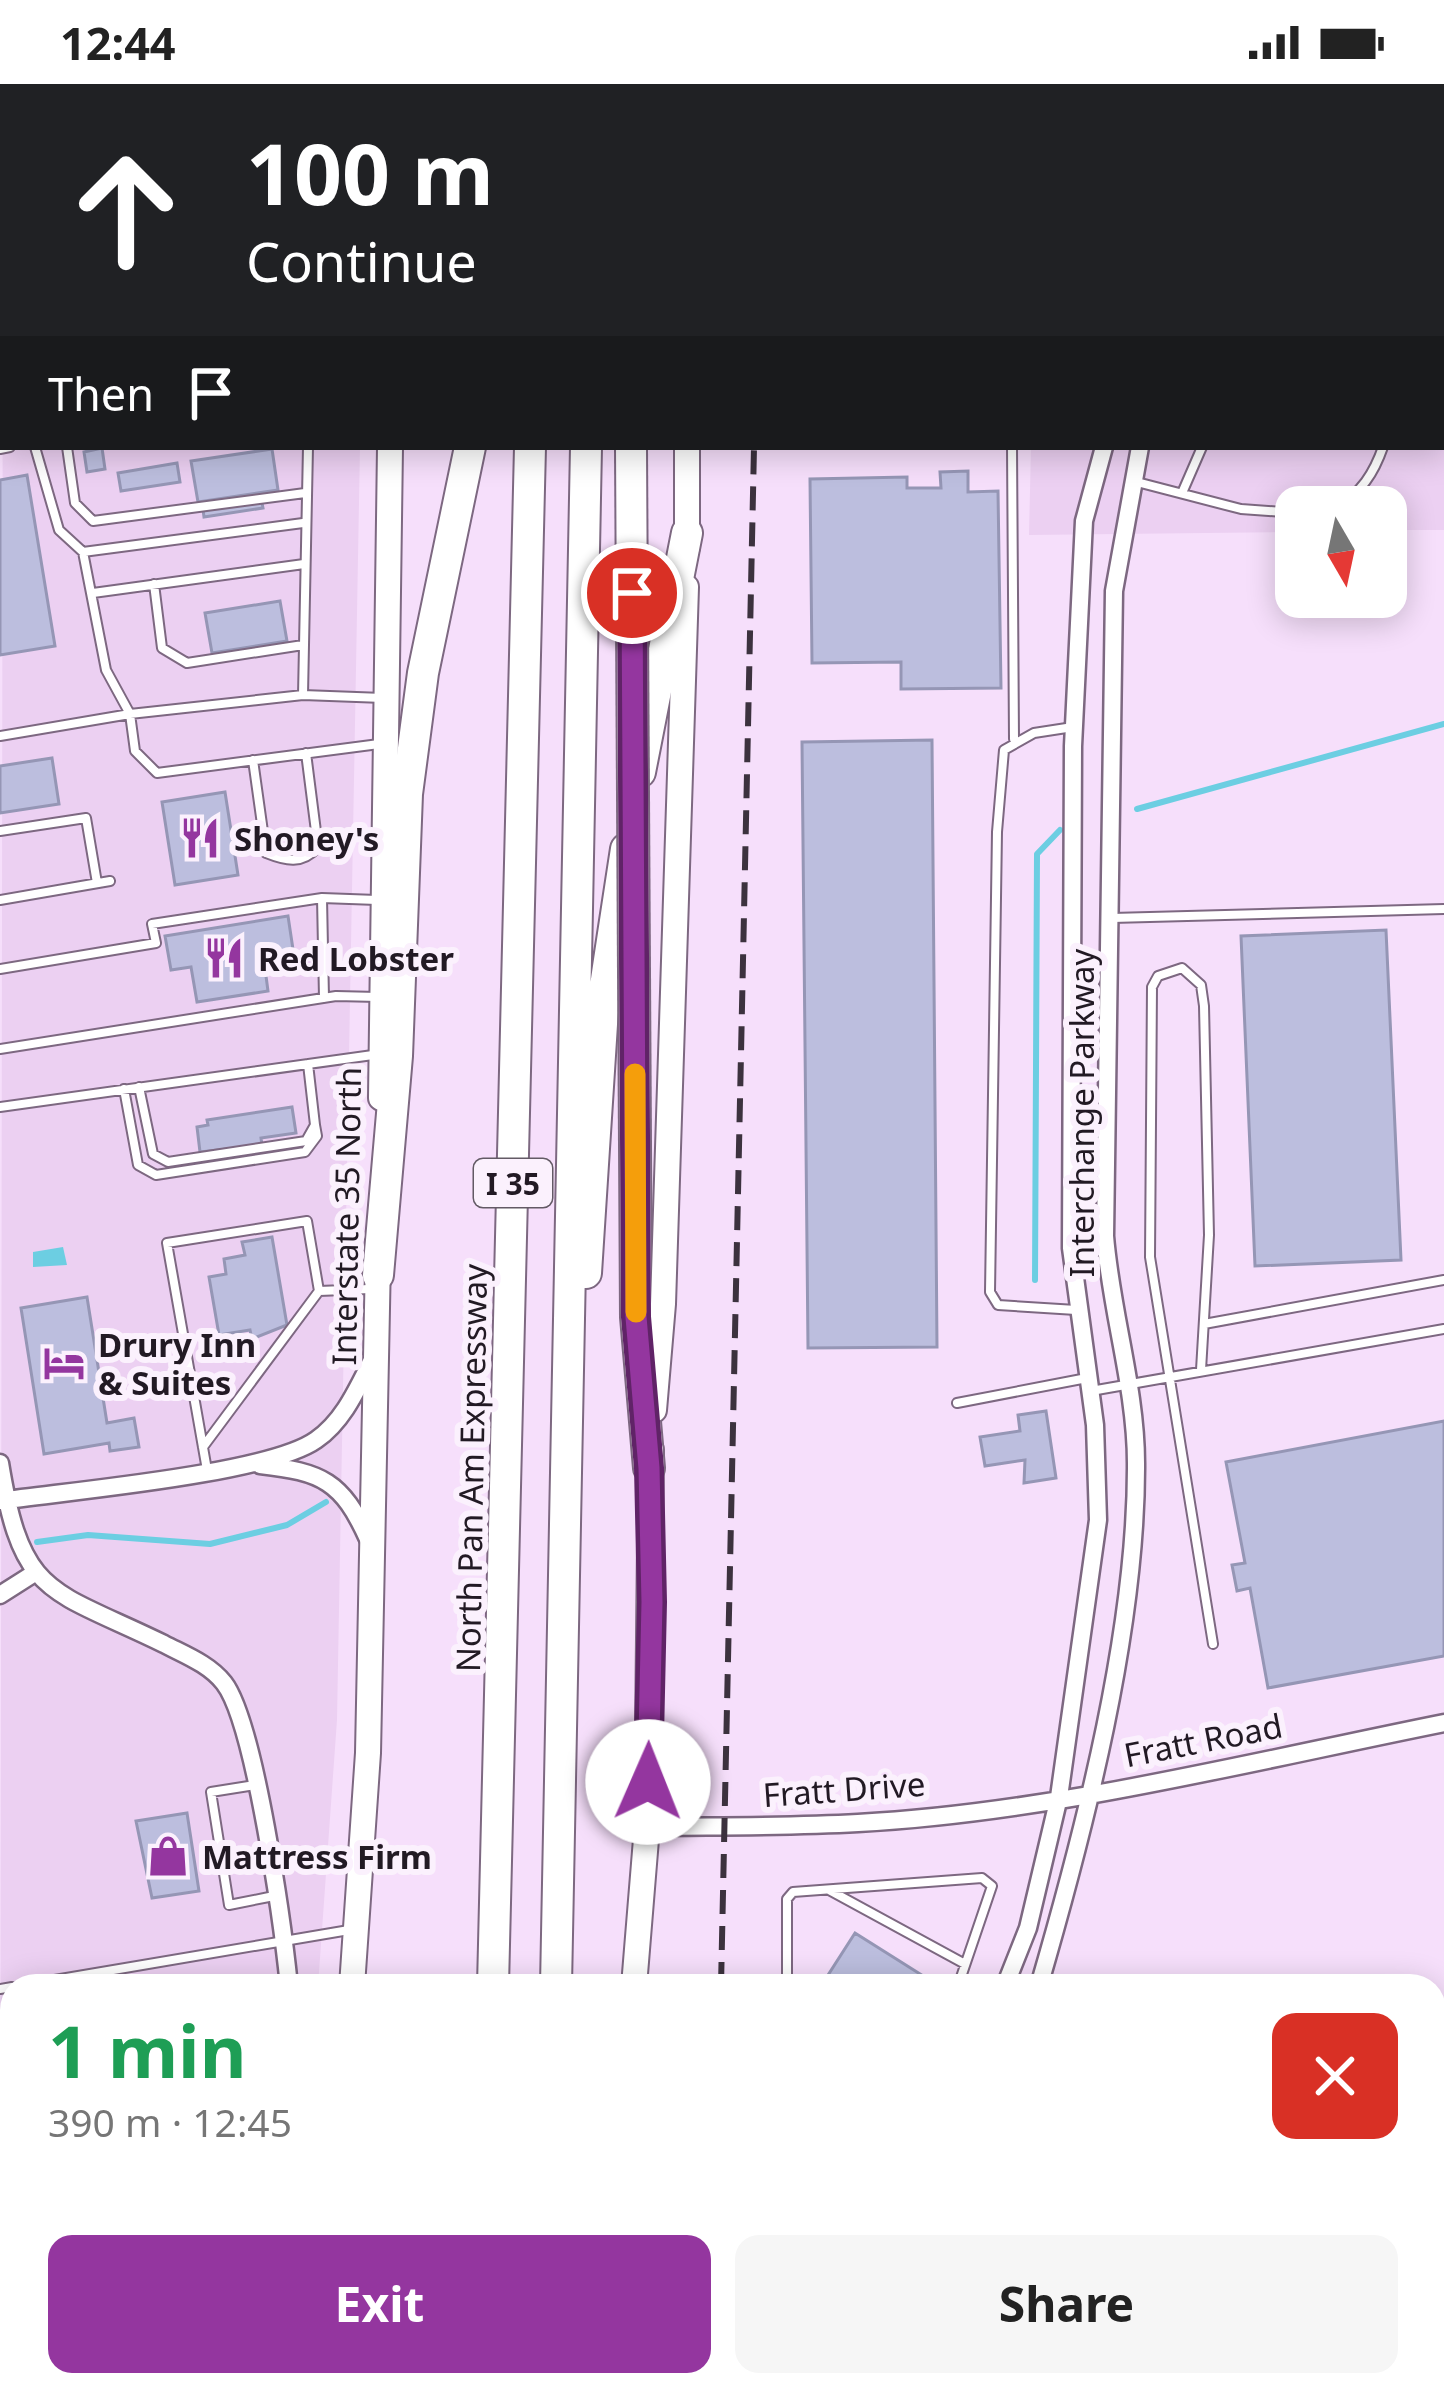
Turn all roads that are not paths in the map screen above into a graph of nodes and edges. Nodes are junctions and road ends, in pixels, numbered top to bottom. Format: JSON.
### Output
{"nodes":[{"id":1,"x":36,"y":450,"type":"edge"},
{"id":2,"x":67,"y":450,"type":"edge"},
{"id":3,"x":308,"y":450,"type":"edge"},
{"id":4,"x":390,"y":450,"type":"edge"},
{"id":5,"x":469,"y":450,"type":"edge"},
{"id":6,"x":530,"y":450,"type":"edge"},
{"id":7,"x":586,"y":450,"type":"edge"},
{"id":8,"x":631,"y":450,"type":"edge"},
{"id":9,"x":687,"y":450,"type":"edge"},
{"id":10,"x":1012,"y":450,"type":"edge"},
{"id":11,"x":1103,"y":450,"type":"edge"},
{"id":12,"x":1138,"y":450,"type":"edge"},
{"id":13,"x":1201,"y":450,"type":"edge"},
{"id":14,"x":1381,"y":450,"type":"edge"},
{"id":15,"x":1133,"y":480,"type":"junction"},
{"id":16,"x":1362,"y":486,"type":"edge"},
{"id":17,"x":305,"y":493,"type":"junction"},
{"id":18,"x":1182,"y":493,"type":"junction"},
{"id":19,"x":1275,"y":511,"type":"edge"},
{"id":20,"x":303,"y":523,"type":"junction"},
{"id":21,"x":687,"y":533,"type":"junction"},
{"id":22,"x":82,"y":552,"type":"junction"},
{"id":23,"x":304,"y":564,"type":"junction"},
{"id":24,"x":154,"y":584,"type":"junction"},
{"id":25,"x":92,"y":593,"type":"junction"},
{"id":26,"x":303,"y":645,"type":"junction"},
{"id":27,"x":303,"y":695,"type":"junction"},
{"id":28,"x":386,"y":698,"type":"junction"},
{"id":29,"x":130,"y":714,"type":"junction"},
{"id":30,"x":1074,"y":727,"type":"junction"},
{"id":31,"x":0,"y":736,"type":"edge"},
{"id":32,"x":1014,"y":740,"type":"junction"},
{"id":33,"x":387,"y":744,"type":"junction"},
{"id":34,"x":306,"y":753,"type":"junction"},
{"id":35,"x":253,"y":760,"type":"junction"},
{"id":36,"x":0,"y":831,"type":"edge"},
{"id":37,"x":110,"y":881,"type":"dead end"},
{"id":38,"x":97,"y":883,"type":"junction"},
{"id":39,"x":322,"y":898,"type":"junction"},
{"id":40,"x":0,"y":900,"type":"edge"},
{"id":41,"x":385,"y":900,"type":"junction"},
{"id":42,"x":1444,"y":909,"type":"edge"},
{"id":43,"x":1112,"y":918,"type":"junction"},
{"id":44,"x":0,"y":969,"type":"edge"},
{"id":45,"x":385,"y":997,"type":"junction"},
{"id":46,"x":324,"y":998,"type":"junction"},
{"id":47,"x":0,"y":1049,"type":"edge"},
{"id":48,"x":381,"y":1054,"type":"junction"},
{"id":49,"x":308,"y":1064,"type":"junction"},
{"id":50,"x":140,"y":1087,"type":"junction"},
{"id":51,"x":124,"y":1089,"type":"junction"},
{"id":52,"x":0,"y":1107,"type":"edge"},
{"id":53,"x":315,"y":1125,"type":"junction"},
{"id":54,"x":1444,"y":1280,"type":"edge"},
{"id":55,"x":378,"y":1282,"type":"junction"},
{"id":56,"x":319,"y":1291,"type":"junction"},
{"id":57,"x":1081,"y":1310,"type":"junction"},
{"id":58,"x":1204,"y":1324,"type":"junction"},
{"id":59,"x":1444,"y":1329,"type":"edge"},
{"id":60,"x":377,"y":1351,"type":"junction"},
{"id":61,"x":1202,"y":1370,"type":"junction"},
{"id":62,"x":1167,"y":1375,"type":"junction"},
{"id":63,"x":1089,"y":1384,"type":"junction"},
{"id":64,"x":1125,"y":1385,"type":"junction"},
{"id":65,"x":957,"y":1402,"type":"dead end"},
{"id":66,"x":570,"y":1410,"type":"junction"},
{"id":67,"x":202,"y":1447,"type":"junction"},
{"id":68,"x":0,"y":1463,"type":"edge"},
{"id":69,"x":247,"y":1464,"type":"junction"},
{"id":70,"x":649,"y":1468,"type":"junction"},
{"id":71,"x":207,"y":1470,"type":"junction"},
{"id":72,"x":3,"y":1501,"type":"edge"},
{"id":73,"x":373,"y":1549,"type":"junction"},
{"id":74,"x":33,"y":1574,"type":"junction"},
{"id":75,"x":0,"y":1595,"type":"edge"},
{"id":76,"x":1213,"y":1644,"type":"dead end"},
{"id":77,"x":1444,"y":1724,"type":"edge"},
{"id":78,"x":255,"y":1785,"type":"junction"},
{"id":79,"x":1092,"y":1792,"type":"junction"},
{"id":80,"x":1059,"y":1797,"type":"junction"},
{"id":81,"x":973,"y":1809,"type":"joint"},
{"id":82,"x":647,"y":1827,"type":"junction"},
{"id":83,"x":828,"y":1889,"type":"junction"},
{"id":84,"x":275,"y":1896,"type":"junction"},
{"id":85,"x":356,"y":1928,"type":"junction"},
{"id":86,"x":284,"y":1941,"type":"junction"},
{"id":87,"x":965,"y":1964,"type":"junction"},
{"id":88,"x":91,"y":1974,"type":"edge"},
{"id":89,"x":288,"y":1974,"type":"edge"},
{"id":90,"x":353,"y":1974,"type":"edge"},
{"id":91,"x":493,"y":1974,"type":"edge"},
{"id":92,"x":556,"y":1974,"type":"edge"},
{"id":93,"x":635,"y":1974,"type":"edge"},
{"id":94,"x":787,"y":1974,"type":"edge"},
{"id":95,"x":962,"y":1974,"type":"edge"},
{"id":96,"x":1010,"y":1974,"type":"edge"},
{"id":97,"x":1042,"y":1974,"type":"edge"}],
"edges":[{"from":1,"to":22,"type":"lane"},
{"from":2,"to":17,"type":"lane"},
{"from":3,"to":17,"type":"lane"},
{"from":4,"to":28,"type":"main road","name":"Interstate 35 North"},
{"from":5,"to":55,"type":"highway"},
{"from":6,"to":91,"type":"highway","name":"North Pan Am Expressway","number":"I 35"},
{"from":7,"to":66,"type":"highway","number":"I 35"},
{"from":8,"to":70,"type":"highway","bridge":true},
{"from":9,"to":21,"type":"main road"},
{"from":10,"to":32,"type":"lane"},
{"from":11,"to":30,"type":"street","name":"Interchange Parkway"},
{"from":12,"to":15,"type":"street","name":"Interchange Parkway"},
{"from":13,"to":18,"type":"lane"},
{"from":14,"to":16,"type":"lane"},
{"from":15,"to":18,"type":"lane"},
{"from":15,"to":43,"type":"street","name":"Interchange Parkway"},
{"from":17,"to":20,"type":"lane"},
{"from":18,"to":19,"type":"lane"},
{"from":20,"to":22,"type":"lane"},
{"from":20,"to":23,"type":"lane"},
{"from":21,"to":66,"type":"highway"},
{"from":21,"to":70,"type":"main road"},
{"from":22,"to":25,"type":"lane"},
{"from":23,"to":24,"type":"lane"},
{"from":23,"to":26,"type":"lane"},
{"from":24,"to":25,"type":"lane"},
{"from":24,"to":26,"type":"lane"},
{"from":25,"to":29,"type":"lane"},
{"from":26,"to":27,"type":"lane"},
{"from":27,"to":28,"type":"lane"},
{"from":27,"to":29,"type":"lane"},
{"from":28,"to":33,"type":"main road","name":"Interstate 35 North"},
{"from":29,"to":31,"type":"lane"},
{"from":29,"to":35,"type":"lane"},
{"from":30,"to":32,"type":"lane"},
{"from":30,"to":57,"type":"street","name":"Interchange Parkway"},
{"from":32,"to":57,"type":"lane"},
{"from":33,"to":34,"type":"lane"},
{"from":33,"to":41,"type":"main road","name":"Interstate 35 North"},
{"from":34,"to":35,"type":"lane"},
{"from":34,"to":35,"type":"lane"},
{"from":36,"to":38,"type":"lane"},
{"from":37,"to":38,"type":"lane"},
{"from":38,"to":40,"type":"lane"},
{"from":39,"to":41,"type":"lane"},
{"from":39,"to":44,"type":"lane"},
{"from":39,"to":46,"type":"lane"},
{"from":41,"to":45,"type":"main road","name":"Interstate 35 North"},
{"from":42,"to":43,"type":"lane"},
{"from":43,"to":64,"type":"street","name":"Interchange Parkway"},
{"from":45,"to":46,"type":"lane"},
{"from":45,"to":48,"type":"main road","name":"Interstate 35 North"},
{"from":46,"to":47,"type":"lane"},
{"from":48,"to":49,"type":"lane"},
{"from":48,"to":55,"type":"main road","name":"Interstate 35 North"},
{"from":49,"to":50,"type":"lane"},
{"from":49,"to":53,"type":"lane"},
{"from":50,"to":51,"type":"lane"},
{"from":50,"to":53,"type":"lane"},
{"from":51,"to":52,"type":"lane"},
{"from":51,"to":53,"type":"lane"},
{"from":54,"to":58,"type":"lane"},
{"from":55,"to":56,"type":"lane"},
{"from":55,"to":60,"type":"main road","name":"Interstate 35 North"},
{"from":56,"to":67,"type":"lane"},
{"from":56,"to":67,"type":"lane"},
{"from":57,"to":63,"type":"street","name":"Interchange Parkway"},
{"from":58,"to":61,"type":"lane"},
{"from":58,"to":62,"type":"lane"},
{"from":59,"to":61,"type":"lane"},
{"from":60,"to":69,"type":"street"},
{"from":60,"to":73,"type":"main road","name":"Interstate 35 North"},
{"from":61,"to":62,"type":"lane"},
{"from":62,"to":64,"type":"lane"},
{"from":62,"to":76,"type":"lane"},
{"from":63,"to":64,"type":"lane"},
{"from":63,"to":65,"type":"lane"},
{"from":63,"to":80,"type":"street","name":"Interchange Parkway"},
{"from":64,"to":79,"type":"street","name":"Interchange Parkway"},
{"from":66,"to":92,"type":"highway","number":"I 35"},
{"from":67,"to":71,"type":"lane"},
{"from":68,"to":72,"type":"street"},
{"from":69,"to":71,"type":"street"},
{"from":69,"to":73,"type":"street"},
{"from":70,"to":82,"type":"main road"},
{"from":71,"to":72,"type":"street"},
{"from":72,"to":74,"type":"street"},
{"from":73,"to":85,"type":"main road","name":"Interstate 35 North"},
{"from":74,"to":75,"type":"street"},
{"from":74,"to":78,"type":"street"},
{"from":77,"to":79,"type":"street","name":"Fratt Road"},
{"from":78,"to":84,"type":"street"},
{"from":78,"to":84,"type":"lane"},
{"from":79,"to":80,"type":"street","name":"Fratt Road"},
{"from":79,"to":97,"type":"street","name":"Interchange Parkway"},
{"from":80,"to":81,"type":"street","name":"Fratt Road"},
{"from":80,"to":96,"type":"street","name":"Interchange Parkway"},
{"from":81,"to":82,"type":"street","name":"Fratt Drive"},
{"from":82,"to":93,"type":"main road"},
{"from":83,"to":87,"type":"lane"},
{"from":83,"to":87,"type":"lane"},
{"from":83,"to":94,"type":"lane"},
{"from":84,"to":86,"type":"street"},
{"from":85,"to":86,"type":"lane"},
{"from":85,"to":90,"type":"main road","name":"Interstate 35 North"},
{"from":86,"to":88,"type":"lane"},
{"from":86,"to":89,"type":"street"},
{"from":87,"to":95,"type":"lane"}]}
